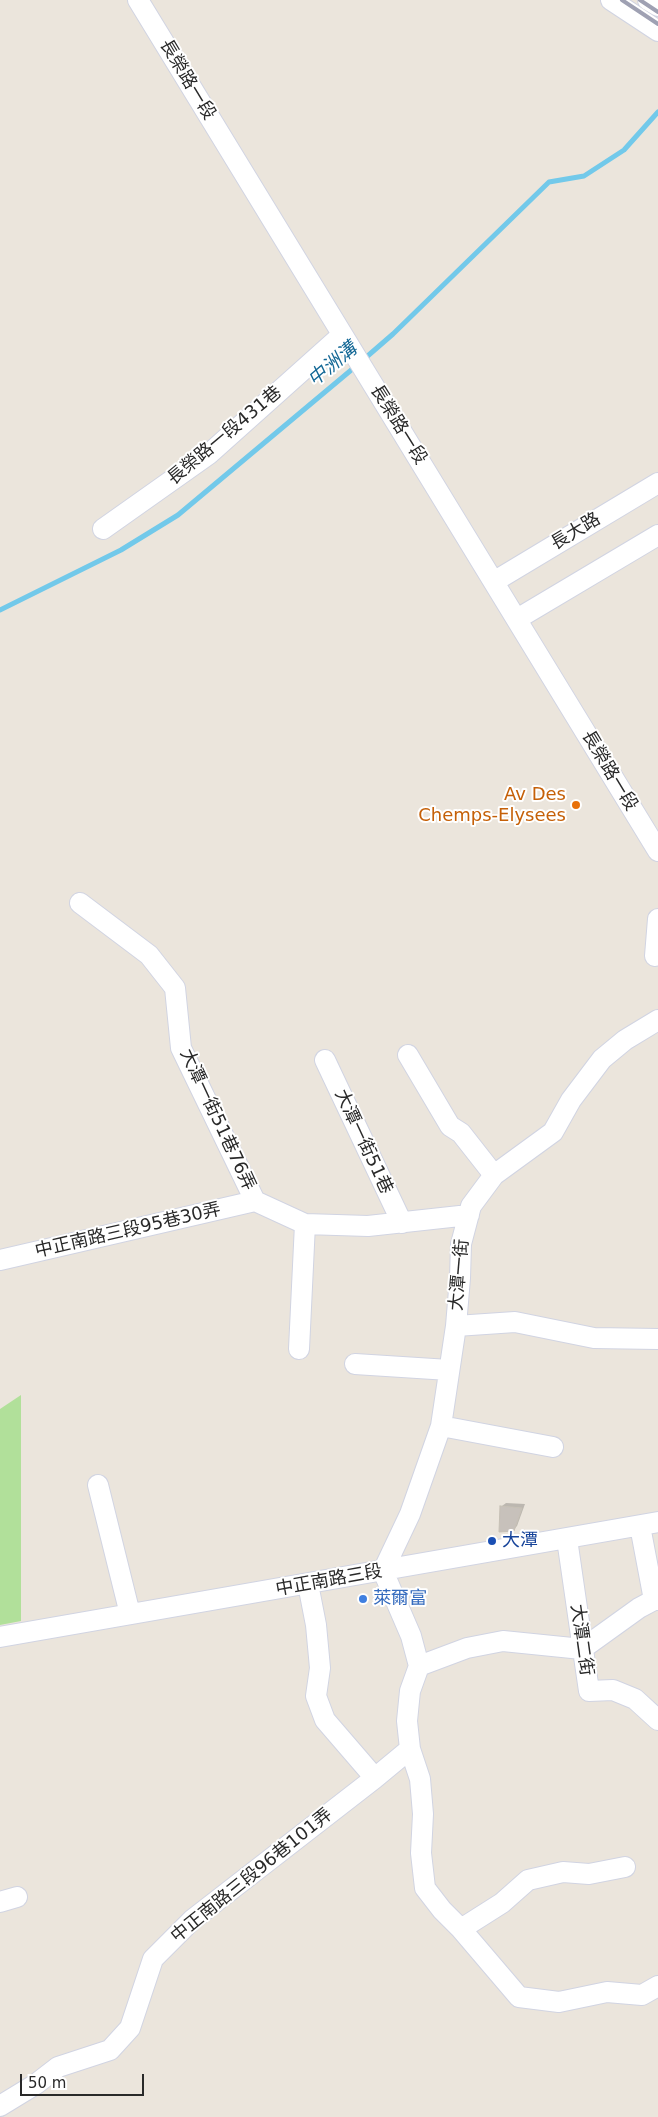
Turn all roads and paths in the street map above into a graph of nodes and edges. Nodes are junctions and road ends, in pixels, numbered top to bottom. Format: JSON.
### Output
{"nodes":[{"id":1,"x":138,"y":0,"type":"edge"},
{"id":2,"x":611,"y":0,"type":"edge"},
{"id":3,"x":648,"y":0,"type":"edge"},
{"id":4,"x":658,"y":6,"type":"edge"},
{"id":5,"x":658,"y":31,"type":"edge"},
{"id":6,"x":342,"y":335,"type":"junction"},
{"id":7,"x":658,"y":483,"type":"edge"},
{"id":8,"x":102,"y":529,"type":"dead end"},
{"id":9,"x":658,"y":535,"type":"edge"},
{"id":10,"x":494,"y":581,"type":"junction"},
{"id":11,"x":517,"y":619,"type":"junction"},
{"id":12,"x":658,"y":851,"type":"edge"},
{"id":13,"x":80,"y":903,"type":"dead end"},
{"id":14,"x":658,"y":919,"type":"edge"},
{"id":15,"x":655,"y":956,"type":"dead end"},
{"id":16,"x":658,"y":1020,"type":"edge"},
{"id":17,"x":408,"y":1055,"type":"dead end"},
{"id":18,"x":325,"y":1060,"type":"dead end"},
{"id":19,"x":494,"y":1174,"type":"junction"},
{"id":20,"x":255,"y":1201,"type":"junction"},
{"id":21,"x":469,"y":1215,"type":"junction"},
{"id":22,"x":402,"y":1223,"type":"junction"},
{"id":23,"x":305,"y":1224,"type":"junction"},
{"id":24,"x":0,"y":1260,"type":"edge"},
{"id":25,"x":456,"y":1326,"type":"junction"},
{"id":26,"x":658,"y":1339,"type":"edge"},
{"id":27,"x":299,"y":1349,"type":"dead end"},
{"id":28,"x":355,"y":1364,"type":"dead end"},
{"id":29,"x":449,"y":1370,"type":"junction"},
{"id":30,"x":441,"y":1426,"type":"junction"},
{"id":31,"x":553,"y":1447,"type":"dead end"},
{"id":32,"x":98,"y":1485,"type":"dead end"},
{"id":33,"x":649,"y":1524,"type":"edge"},
{"id":34,"x":567,"y":1539,"type":"junction"},
{"id":35,"x":383,"y":1571,"type":"junction"},
{"id":36,"x":308,"y":1584,"type":"junction"},
{"id":37,"x":656,"y":1600,"type":"edge"},
{"id":38,"x":130,"y":1614,"type":"junction"},
{"id":39,"x":0,"y":1638,"type":"edge"},
{"id":40,"x":582,"y":1649,"type":"junction"},
{"id":41,"x":419,"y":1666,"type":"junction"},
{"id":42,"x":658,"y":1720,"type":"edge"},
{"id":43,"x":410,"y":1749,"type":"junction"},
{"id":44,"x":369,"y":1771,"type":"junction"},
{"id":45,"x":625,"y":1867,"type":"dead end"},
{"id":46,"x":462,"y":1929,"type":"junction"},
{"id":47,"x":658,"y":1986,"type":"edge"},
{"id":48,"x":0,"y":2106,"type":"edge"}],
"edges":[{"from":1,"to":6,"type":"street","name":"長榮路一段"},
{"from":2,"to":5,"type":"street"},
{"from":3,"to":4,"type":"street"},
{"from":6,"to":8,"type":"street","name":"長榮路一段431巷"},
{"from":6,"to":10,"type":"street","name":"長榮路一段"},
{"from":7,"to":10,"type":"street","name":"長大路"},
{"from":9,"to":11,"type":"street"},
{"from":10,"to":11,"type":"street","name":"長榮路一段"},
{"from":11,"to":12,"type":"street","name":"長榮路一段"},
{"from":13,"to":20,"type":"street","name":"大潭一街51巷76弄"},
{"from":14,"to":15,"type":"street"},
{"from":16,"to":19,"type":"street","name":"大潭一街"},
{"from":17,"to":19,"type":"street"},
{"from":18,"to":22,"type":"street","name":"大潭一街51巷"},
{"from":19,"to":21,"type":"street","name":"大潭一街"},
{"from":20,"to":23,"type":"street"},
{"from":20,"to":24,"type":"street","name":"中正南路三段95巷30弄"},
{"from":21,"to":22,"type":"street"},
{"from":21,"to":25,"type":"street","name":"大潭一街"},
{"from":22,"to":23,"type":"street"},
{"from":23,"to":27,"type":"street"},
{"from":25,"to":26,"type":"street"},
{"from":25,"to":29,"type":"street","name":"大潭一街"},
{"from":28,"to":29,"type":"street"},
{"from":29,"to":30,"type":"street","name":"大潭一街"},
{"from":30,"to":31,"type":"street"},
{"from":30,"to":35,"type":"street","name":"大潭一街"},
{"from":32,"to":38,"type":"street"},
{"from":33,"to":34,"type":"street","name":"中正南路三段"},
{"from":33,"to":37,"type":"street"},
{"from":34,"to":35,"type":"street","name":"中正南路三段"},
{"from":34,"to":40,"type":"street","name":"大潭二街"},
{"from":35,"to":36,"type":"street","name":"中正南路三段"},
{"from":35,"to":41,"type":"street"},
{"from":36,"to":38,"type":"street","name":"中正南路三段"},
{"from":36,"to":44,"type":"street"},
{"from":37,"to":40,"type":"street"},
{"from":38,"to":39,"type":"street","name":"中正南路三段"},
{"from":40,"to":41,"type":"street"},
{"from":40,"to":42,"type":"street","name":"大潭二街"},
{"from":41,"to":43,"type":"street"},
{"from":43,"to":44,"type":"street","name":"中正南路三段96巷101弄"},
{"from":43,"to":46,"type":"street"},
{"from":44,"to":48,"type":"street","name":"中正南路三段96巷101弄"},
{"from":45,"to":46,"type":"street"},
{"from":46,"to":47,"type":"street"}]}
